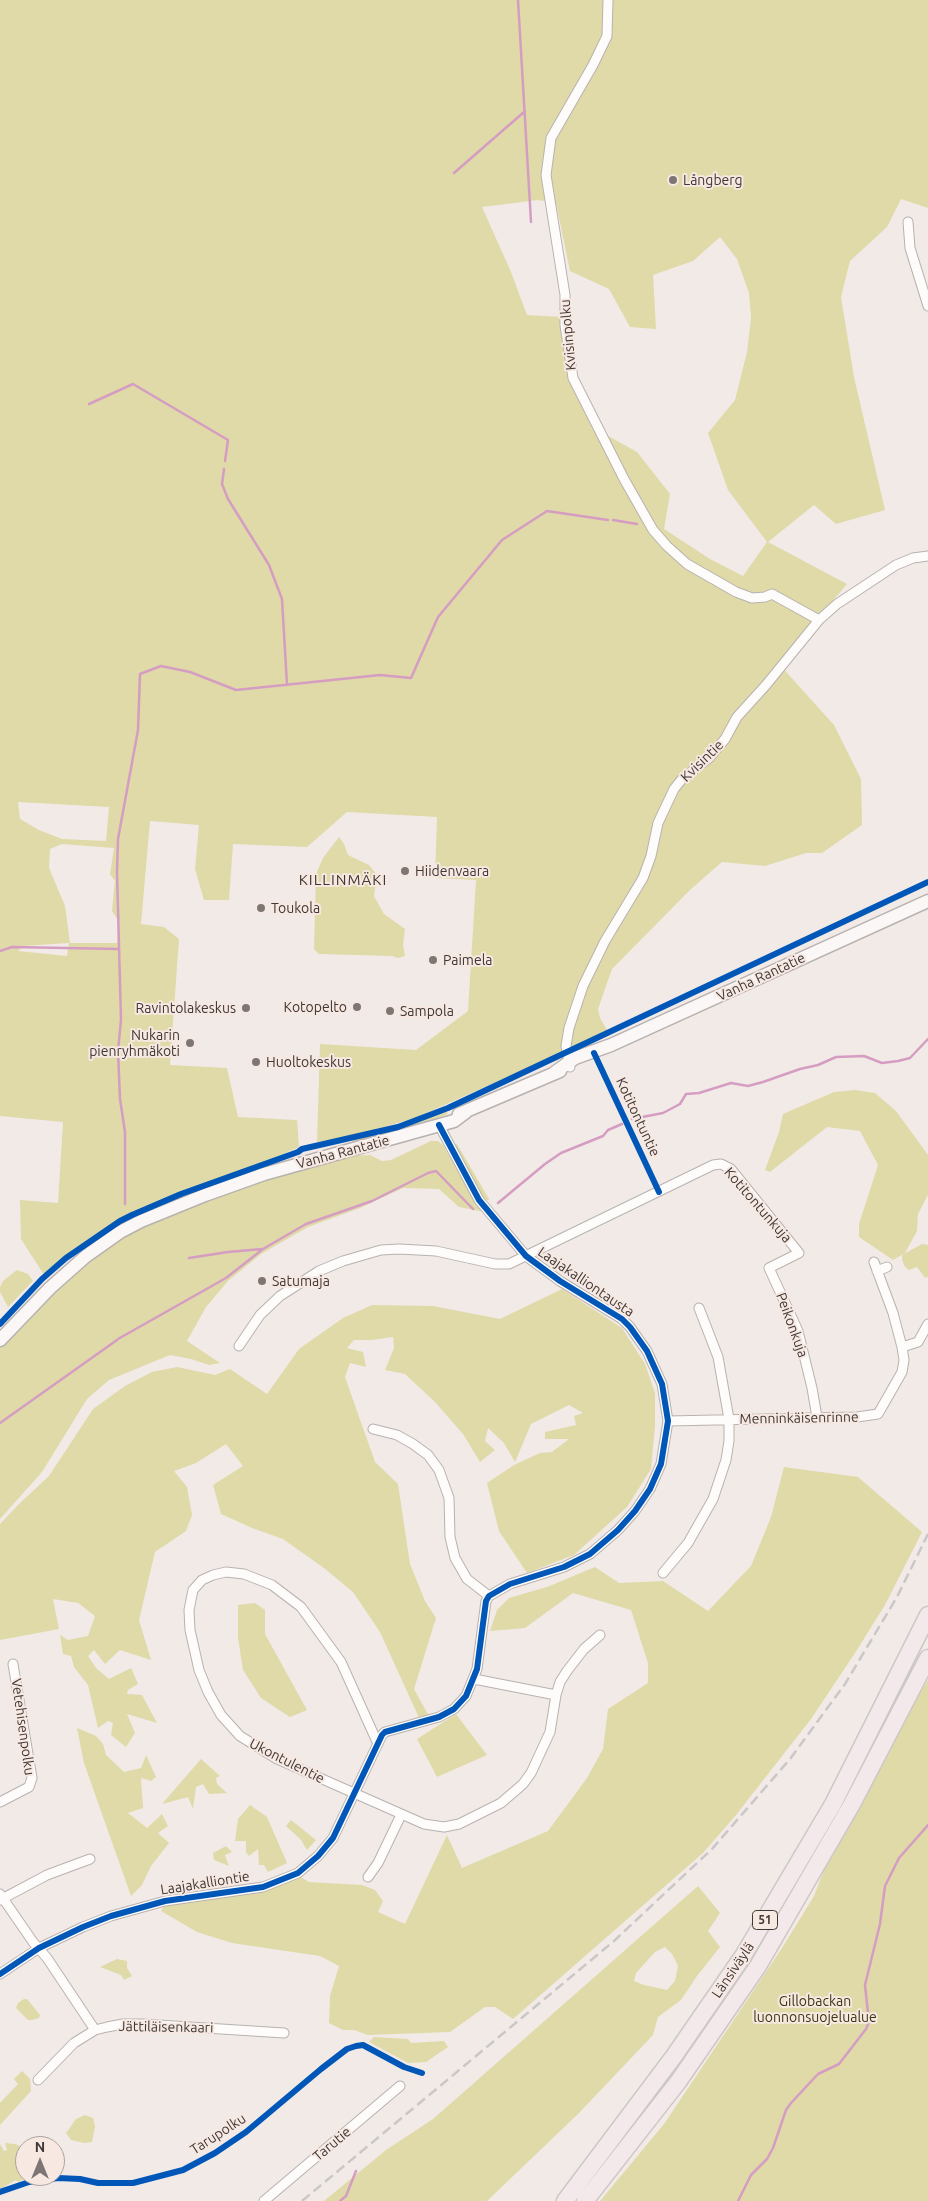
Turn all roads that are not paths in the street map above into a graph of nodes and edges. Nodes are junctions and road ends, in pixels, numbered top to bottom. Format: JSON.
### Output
{"nodes":[{"id":1,"x":608,"y":0,"type":"edge"},
{"id":2,"x":908,"y":222,"type":"dead end"},
{"id":3,"x":928,"y":306,"type":"edge"},
{"id":4,"x":928,"y":556,"type":"edge"},
{"id":5,"x":819,"y":620,"type":"junction"},
{"id":6,"x":928,"y":901,"type":"edge"},
{"id":7,"x":569,"y":1065,"type":"junction"},
{"id":8,"x":439,"y":1125,"type":"junction"},
{"id":9,"x":799,"y":1253,"type":"joint"},
{"id":10,"x":526,"y":1256,"type":"junction"},
{"id":11,"x":874,"y":1262,"type":"dead end"},
{"id":12,"x":887,"y":1267,"type":"dead end"},
{"id":13,"x":877,"y":1271,"type":"junction"},
{"id":14,"x":699,"y":1308,"type":"dead end"},
{"id":15,"x":928,"y":1324,"type":"edge"},
{"id":16,"x":0,"y":1340,"type":"edge"},
{"id":17,"x":238,"y":1346,"type":"dead end"},
{"id":18,"x":902,"y":1347,"type":"junction"},
{"id":19,"x":817,"y":1417,"type":"junction"},
{"id":20,"x":728,"y":1419,"type":"junction"},
{"id":21,"x":668,"y":1422,"type":"junction"},
{"id":22,"x":373,"y":1429,"type":"dead end"},
{"id":23,"x":663,"y":1573,"type":"dead end"},
{"id":24,"x":489,"y":1596,"type":"junction"},
{"id":25,"x":928,"y":1615,"type":"edge"},
{"id":26,"x":600,"y":1635,"type":"dead end"},
{"id":27,"x":928,"y":1658,"type":"edge"},
{"id":28,"x":13,"y":1664,"type":"dead end"},
{"id":29,"x":474,"y":1679,"type":"junction"},
{"id":30,"x":556,"y":1695,"type":"junction"},
{"id":31,"x":378,"y":1744,"type":"junction"},
{"id":32,"x":354,"y":1794,"type":"junction"},
{"id":33,"x":0,"y":1802,"type":"edge"},
{"id":34,"x":402,"y":1816,"type":"junction"},
{"id":35,"x":90,"y":1859,"type":"dead end"},
{"id":36,"x":368,"y":1878,"type":"dead end"},
{"id":37,"x":1,"y":1898,"type":"edge"},
{"id":38,"x":39,"y":1948,"type":"junction"},
{"id":39,"x":0,"y":1974,"type":"edge"},
{"id":40,"x":95,"y":2030,"type":"junction"},
{"id":41,"x":284,"y":2033,"type":"dead end"},
{"id":42,"x":38,"y":2080,"type":"dead end"},
{"id":43,"x":400,"y":2086,"type":"dead end"},
{"id":44,"x":264,"y":2201,"type":"edge"},
{"id":45,"x":565,"y":2201,"type":"edge"},
{"id":46,"x":585,"y":2201,"type":"edge"}],
"edges":[{"from":1,"to":5,"type":"street","name":"Kvisinpolku"},
{"from":2,"to":3,"type":"street"},
{"from":4,"to":5,"type":"street","name":"Kvisintie"},
{"from":5,"to":7,"type":"street","name":"Kvisintie"},
{"from":6,"to":7,"type":"main road","name":"Vanha Rantatie"},
{"from":7,"to":8,"type":"main road","name":"Vanha Rantatie"},
{"from":8,"to":10,"type":"street","name":"Laajakalliontausta"},
{"from":8,"to":16,"type":"main road","name":"Vanha Rantatie"},
{"from":9,"to":10,"type":"street","name":"Kotitontunkuja"},
{"from":9,"to":19,"type":"street","name":"Peikonkuja"},
{"from":10,"to":17,"type":"street"},
{"from":10,"to":21,"type":"street","name":"Laajakalliontausta"},
{"from":11,"to":13,"type":"street"},
{"from":12,"to":13,"type":"street"},
{"from":13,"to":18,"type":"street"},
{"from":14,"to":20,"type":"street"},
{"from":15,"to":18,"type":"street"},
{"from":18,"to":19,"type":"street","name":"Menninkäisenrinne"},
{"from":19,"to":20,"type":"street","name":"Menninkäisenrinne"},
{"from":20,"to":21,"type":"street","name":"Menninkäisenrinne"},
{"from":20,"to":23,"type":"street"},
{"from":21,"to":24,"type":"street","name":"Laajakalliontausta"},
{"from":22,"to":24,"type":"street"},
{"from":24,"to":29,"type":"street"},
{"from":25,"to":45,"type":"highway","name":"Länsiväylä","number":"51"},
{"from":26,"to":30,"type":"street","name":"Ukontulentie"},
{"from":27,"to":46,"type":"highway","name":"Länsiväylä","number":"51"},
{"from":28,"to":33,"type":"street","name":"Vetehisenpolku"},
{"from":29,"to":30,"type":"street"},
{"from":29,"to":31,"type":"street"},
{"from":30,"to":34,"type":"street","name":"Ukontulentie"},
{"from":31,"to":32,"type":"street","name":"Laajakalliontie"},
{"from":31,"to":32,"type":"street","name":"Ukontulentie"},
{"from":32,"to":34,"type":"street","name":"Ukontulentie"},
{"from":32,"to":38,"type":"street","name":"Laajakalliontie"},
{"from":34,"to":36,"type":"street"},
{"from":35,"to":37,"type":"street"},
{"from":37,"to":38,"type":"street"},
{"from":38,"to":39,"type":"street","name":"Laajakalliontie"},
{"from":38,"to":40,"type":"street"},
{"from":40,"to":41,"type":"street","name":"Jättiläisenkaari"},
{"from":40,"to":42,"type":"street","name":"Jättiläisenkaari"},
{"from":43,"to":44,"type":"street","name":"Tarutie"}]}
